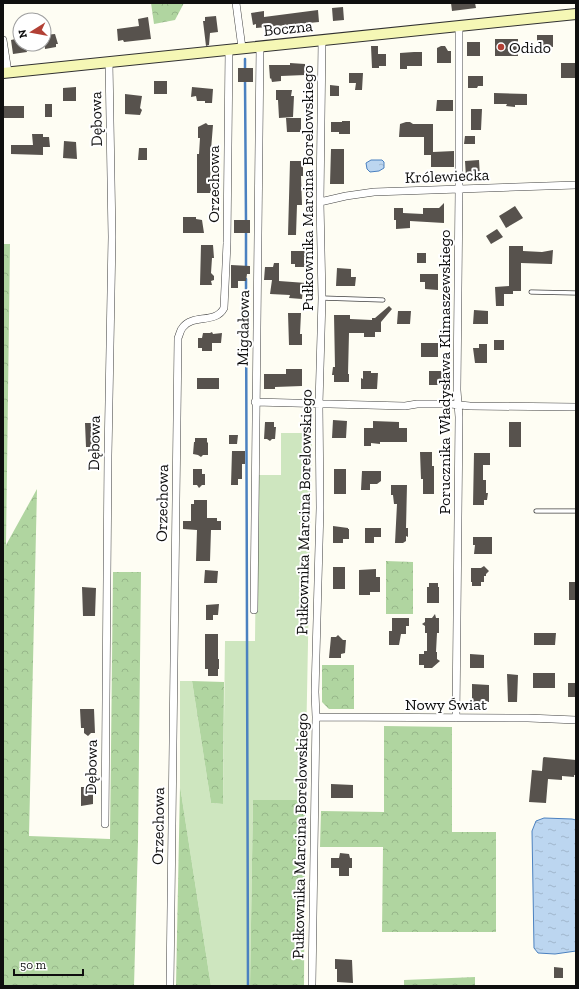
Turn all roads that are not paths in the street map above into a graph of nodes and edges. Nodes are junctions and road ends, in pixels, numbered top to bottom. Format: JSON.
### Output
{"nodes":[{"id":1,"x":236,"y":3,"type":"edge"},
{"id":2,"x":576,"y":14,"type":"edge"},
{"id":3,"x":459,"y":27,"type":"junction"},
{"id":4,"x":3,"y":40,"type":"edge"},
{"id":5,"x":322,"y":40,"type":"junction"},
{"id":6,"x":260,"y":46,"type":"junction"},
{"id":7,"x":242,"y":48,"type":"junction"},
{"id":8,"x":229,"y":49,"type":"junction"},
{"id":9,"x":109,"y":62,"type":"junction"},
{"id":10,"x":6,"y":72,"type":"edge"},
{"id":11,"x":576,"y":186,"type":"edge"},
{"id":12,"x":459,"y":189,"type":"junction"},
{"id":13,"x":320,"y":202,"type":"junction"},
{"id":14,"x":531,"y":292,"type":"dead end"},
{"id":15,"x":576,"y":293,"type":"edge"},
{"id":16,"x":322,"y":298,"type":"junction"},
{"id":17,"x":383,"y":300,"type":"dead end"},
{"id":18,"x":255,"y":402,"type":"junction"},
{"id":19,"x":319,"y":404,"type":"junction"},
{"id":20,"x":458,"y":404,"type":"junction"},
{"id":21,"x":576,"y":408,"type":"edge"},
{"id":22,"x":536,"y":511,"type":"dead end"},
{"id":23,"x":576,"y":511,"type":"edge"},
{"id":24,"x":254,"y":610,"type":"dead end"},
{"id":25,"x":316,"y":717,"type":"junction"},
{"id":26,"x":456,"y":718,"type":"junction"},
{"id":27,"x":576,"y":720,"type":"edge"},
{"id":28,"x":104,"y":824,"type":"dead end"},
{"id":29,"x":312,"y":984,"type":"dead end"},
{"id":30,"x":170,"y":986,"type":"edge"}],
"edges":[{"from":1,"to":7,"type":"street"},
{"from":2,"to":3,"type":"street","name":"Boczna"},
{"from":3,"to":5,"type":"street","name":"Boczna"},
{"from":3,"to":12,"type":"street","name":"Porucznika Władysława Klimaszewskiego"},
{"from":4,"to":10,"type":"street"},
{"from":5,"to":6,"type":"street","name":"Boczna"},
{"from":5,"to":13,"type":"street","name":"Pułkownika Marcina Borelowskiego"},
{"from":6,"to":7,"type":"street","name":"Boczna"},
{"from":6,"to":18,"type":"street","name":"Migdałowa"},
{"from":7,"to":8,"type":"street","name":"Boczna"},
{"from":8,"to":9,"type":"street","name":"Boczna"},
{"from":8,"to":30,"type":"street","name":"Orzechowa"},
{"from":9,"to":10,"type":"street","name":"Boczna"},
{"from":9,"to":28,"type":"street","name":"Dębowa"},
{"from":11,"to":12,"type":"street","name":"Królewiecka"},
{"from":12,"to":13,"type":"street","name":"Królewiecka"},
{"from":12,"to":20,"type":"street","name":"Porucznika Władysława Klimaszewskiego"},
{"from":13,"to":16,"type":"street","name":"Pułkownika Marcina Borelowskiego"},
{"from":14,"to":15,"type":"lane"},
{"from":16,"to":17,"type":"lane"},
{"from":16,"to":19,"type":"street","name":"Pułkownika Marcina Borelowskiego"},
{"from":18,"to":19,"type":"street"},
{"from":18,"to":24,"type":"street","name":"Migdałowa"},
{"from":19,"to":20,"type":"street"},
{"from":19,"to":25,"type":"street","name":"Pułkownika Marcina Borelowskiego"},
{"from":20,"to":21,"type":"street"},
{"from":20,"to":26,"type":"street","name":"Porucznika Władysława Klimaszewskiego"},
{"from":22,"to":23,"type":"lane"},
{"from":25,"to":26,"type":"street","name":"Nowy Świat"},
{"from":25,"to":29,"type":"street","name":"Pułkownika Marcina Borelowskiego"},
{"from":26,"to":27,"type":"street","name":"Nowy Świat"}]}
